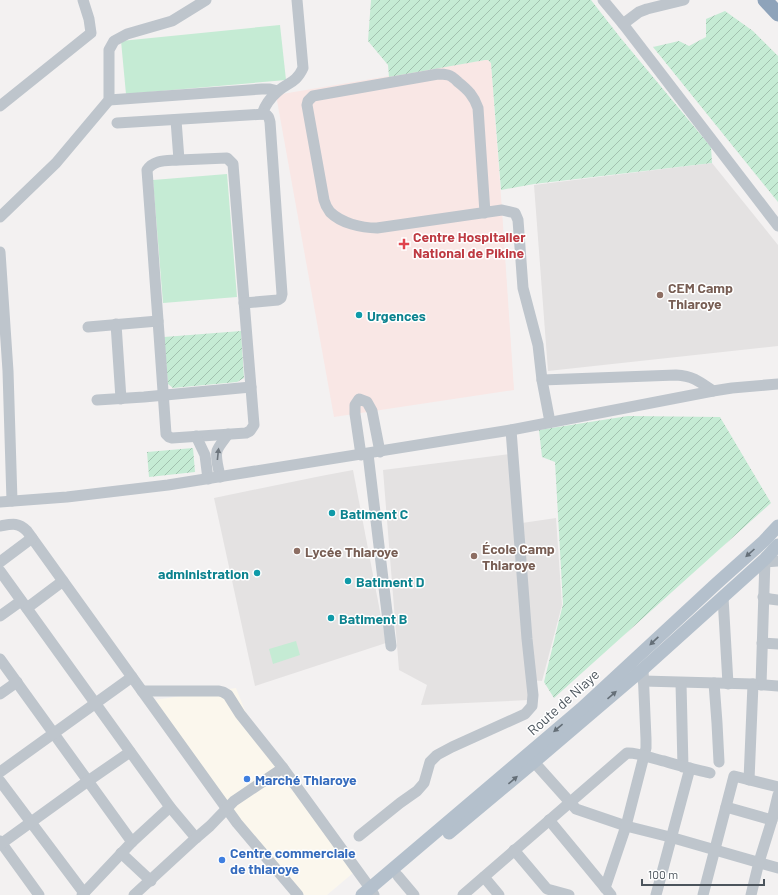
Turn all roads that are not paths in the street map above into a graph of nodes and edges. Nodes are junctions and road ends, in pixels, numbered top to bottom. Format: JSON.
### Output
{"nodes":[{"id":1,"x":83,"y":0,"type":"edge"},
{"id":2,"x":206,"y":0,"type":"edge"},
{"id":3,"x":297,"y":0,"type":"edge"},
{"id":4,"x":603,"y":0,"type":"edge"},
{"id":5,"x":684,"y":0,"type":"edge"},
{"id":6,"x":765,"y":0,"type":"edge"},
{"id":7,"x":778,"y":14,"type":"edge"},
{"id":8,"x":622,"y":24,"type":"junction"},
{"id":9,"x":278,"y":91,"type":"junction"},
{"id":10,"x":109,"y":100,"type":"junction"},
{"id":11,"x":0,"y":106,"type":"edge"},
{"id":12,"x":262,"y":114,"type":"junction"},
{"id":13,"x":176,"y":120,"type":"junction"},
{"id":14,"x":117,"y":123,"type":"dead end"},
{"id":15,"x":179,"y":160,"type":"junction"},
{"id":16,"x":485,"y":213,"type":"junction"},
{"id":17,"x":0,"y":217,"type":"edge"},
{"id":18,"x":778,"y":226,"type":"edge"},
{"id":19,"x":0,"y":252,"type":"edge"},
{"id":20,"x":0,"y":268,"type":"edge"},
{"id":21,"x":244,"y":303,"type":"junction"},
{"id":22,"x":158,"y":321,"type":"junction"},
{"id":23,"x":116,"y":324,"type":"junction"},
{"id":24,"x":88,"y":327,"type":"dead end"},
{"id":25,"x":4,"y":371,"type":"edge"},
{"id":26,"x":542,"y":380,"type":"junction"},
{"id":27,"x":778,"y":384,"type":"edge"},
{"id":28,"x":251,"y":388,"type":"junction"},
{"id":29,"x":713,"y":390,"type":"junction"},
{"id":30,"x":163,"y":395,"type":"junction"},
{"id":31,"x":121,"y":399,"type":"junction"},
{"id":32,"x":97,"y":400,"type":"dead end"},
{"id":33,"x":550,"y":422,"type":"junction"},
{"id":34,"x":511,"y":430,"type":"junction"},
{"id":35,"x":228,"y":434,"type":"junction"},
{"id":36,"x":196,"y":436,"type":"junction"},
{"id":37,"x":380,"y":452,"type":"junction"},
{"id":38,"x":365,"y":454,"type":"junction"},
{"id":39,"x":220,"y":477,"type":"junction"},
{"id":40,"x":208,"y":479,"type":"junction"},
{"id":41,"x":12,"y":501,"type":"junction"},
{"id":42,"x":0,"y":502,"type":"edge"},
{"id":43,"x":0,"y":526,"type":"edge"},
{"id":44,"x":778,"y":526,"type":"edge"},
{"id":45,"x":32,"y":538,"type":"junction"},
{"id":46,"x":778,"y":545,"type":"edge"},
{"id":47,"x":765,"y":560,"type":"junction"},
{"id":48,"x":778,"y":561,"type":"edge"},
{"id":49,"x":0,"y":562,"type":"edge"},
{"id":50,"x":0,"y":571,"type":"edge"},
{"id":51,"x":63,"y":582,"type":"junction"},
{"id":52,"x":723,"y":597,"type":"junction"},
{"id":53,"x":763,"y":597,"type":"junction"},
{"id":54,"x":778,"y":600,"type":"edge"},
{"id":55,"x":24,"y":604,"type":"junction"},
{"id":56,"x":0,"y":616,"type":"edge"},
{"id":57,"x":762,"y":643,"type":"junction"},
{"id":58,"x":778,"y":644,"type":"edge"},
{"id":59,"x":391,"y":646,"type":"dead end"},
{"id":60,"x":0,"y":659,"type":"edge"},
{"id":61,"x":643,"y":675,"type":"junction"},
{"id":62,"x":132,"y":677,"type":"junction"},
{"id":63,"x":17,"y":682,"type":"junction"},
{"id":64,"x":681,"y":683,"type":"junction"},
{"id":65,"x":714,"y":684,"type":"junction"},
{"id":66,"x":728,"y":684,"type":"junction"},
{"id":67,"x":757,"y":684,"type":"junction"},
{"id":68,"x":778,"y":686,"type":"edge"},
{"id":69,"x":142,"y":691,"type":"junction"},
{"id":70,"x":0,"y":694,"type":"edge"},
{"id":71,"x":95,"y":704,"type":"junction"},
{"id":72,"x":53,"y":733,"type":"junction"},
{"id":73,"x":130,"y":752,"type":"junction"},
{"id":74,"x":644,"y":756,"type":"junction"},
{"id":75,"x":534,"y":762,"type":"junction"},
{"id":76,"x":719,"y":762,"type":"dead end"},
{"id":77,"x":283,"y":768,"type":"junction"},
{"id":78,"x":686,"y":768,"type":"junction"},
{"id":79,"x":0,"y":772,"type":"edge"},
{"id":80,"x":710,"y":773,"type":"dead end"},
{"id":81,"x":0,"y":780,"type":"edge"},
{"id":82,"x":749,"y":780,"type":"junction"},
{"id":83,"x":88,"y":781,"type":"junction"},
{"id":84,"x":778,"y":787,"type":"edge"},
{"id":85,"x":778,"y":795,"type":"edge"},
{"id":86,"x":570,"y":802,"type":"junction"},
{"id":87,"x":170,"y":807,"type":"junction"},
{"id":88,"x":726,"y":807,"type":"junction"},
{"id":89,"x":227,"y":808,"type":"junction"},
{"id":90,"x":550,"y":820,"type":"junction"},
{"id":91,"x":772,"y":820,"type":"junction"},
{"id":92,"x":30,"y":823,"type":"junction"},
{"id":93,"x":626,"y":826,"type":"junction"},
{"id":94,"x":359,"y":836,"type":"dead end"},
{"id":95,"x":670,"y":837,"type":"junction"},
{"id":96,"x":196,"y":838,"type":"junction"},
{"id":97,"x":1,"y":842,"type":"edge"},
{"id":98,"x":132,"y":842,"type":"junction"},
{"id":99,"x":514,"y":850,"type":"junction"},
{"id":100,"x":714,"y":850,"type":"junction"},
{"id":101,"x":121,"y":853,"type":"junction"},
{"id":102,"x":759,"y":862,"type":"junction"},
{"id":103,"x":778,"y":868,"type":"edge"},
{"id":104,"x":397,"y":873,"type":"junction"},
{"id":105,"x":484,"y":877,"type":"junction"},
{"id":106,"x":151,"y":881,"type":"junction"},
{"id":107,"x":608,"y":891,"type":"edge"},
{"id":108,"x":546,"y":892,"type":"edge"},
{"id":109,"x":371,"y":893,"type":"edge"},
{"id":110,"x":83,"y":894,"type":"edge"},
{"id":111,"x":39,"y":895,"type":"edge"},
{"id":112,"x":134,"y":895,"type":"edge"},
{"id":113,"x":298,"y":895,"type":"edge"},
{"id":114,"x":414,"y":895,"type":"edge"},
{"id":115,"x":463,"y":895,"type":"edge"},
{"id":116,"x":499,"y":895,"type":"edge"},
{"id":117,"x":570,"y":895,"type":"edge"},
{"id":118,"x":656,"y":895,"type":"edge"},
{"id":119,"x":703,"y":895,"type":"edge"},
{"id":120,"x":751,"y":895,"type":"edge"}],
"edges":[{"from":1,"to":11,"type":"street"},
{"from":2,"to":10,"type":"street"},
{"from":3,"to":9,"type":"street"},
{"from":4,"to":8,"type":"street"},
{"from":5,"to":8,"type":"street"},
{"from":6,"to":7,"type":"highway"},
{"from":8,"to":18,"type":"street"},
{"from":9,"to":10,"type":"street"},
{"from":9,"to":12,"type":"street"},
{"from":10,"to":17,"type":"street"},
{"from":12,"to":13,"type":"street"},
{"from":12,"to":21,"type":"street"},
{"from":13,"to":14,"type":"street"},
{"from":13,"to":15,"type":"street"},
{"from":15,"to":21,"type":"street"},
{"from":15,"to":22,"type":"street"},
{"from":16,"to":16,"type":"street"},
{"from":16,"to":26,"type":"street"},
{"from":19,"to":20,"type":"street"},
{"from":20,"to":25,"type":"street"},
{"from":21,"to":28,"type":"street"},
{"from":22,"to":23,"type":"street"},
{"from":22,"to":30,"type":"street"},
{"from":23,"to":24,"type":"street"},
{"from":23,"to":31,"type":"street"},
{"from":25,"to":41,"type":"street"},
{"from":26,"to":29,"type":"street"},
{"from":26,"to":33,"type":"street"},
{"from":27,"to":29,"type":"street"},
{"from":28,"to":30,"type":"street"},
{"from":28,"to":35,"type":"street"},
{"from":29,"to":33,"type":"street"},
{"from":30,"to":31,"type":"street"},
{"from":30,"to":36,"type":"street"},
{"from":31,"to":32,"type":"street"},
{"from":33,"to":34,"type":"street"},
{"from":34,"to":37,"type":"street"},
{"from":34,"to":94,"type":"street"},
{"from":35,"to":36,"type":"street"},
{"from":39,"to":35,"type":"street","one_way":true},
{"from":36,"to":40,"type":"street"},
{"from":37,"to":38,"type":"street"},
{"from":37,"to":38,"type":"street"},
{"from":38,"to":39,"type":"street"},
{"from":38,"to":59,"type":"street"},
{"from":39,"to":40,"type":"street"},
{"from":40,"to":41,"type":"street"},
{"from":41,"to":42,"type":"street"},
{"from":43,"to":45,"type":"street"},
{"from":44,"to":104,"type":"main road","name":"Route de Niaye","one_way":true},
{"from":45,"to":49,"type":"street"},
{"from":45,"to":51,"type":"street"},
{"from":46,"to":47,"type":"main road","name":"Route de Niaye"},
{"from":47,"to":48,"type":"street"},
{"from":47,"to":52,"type":"main road","name":"Route de Niaye"},
{"from":47,"to":53,"type":"street"},
{"from":50,"to":55,"type":"street"},
{"from":51,"to":55,"type":"street"},
{"from":51,"to":62,"type":"street"},
{"from":52,"to":61,"type":"main road","name":"Route de Niaye"},
{"from":52,"to":66,"type":"street"},
{"from":53,"to":54,"type":"street"},
{"from":53,"to":57,"type":"street"},
{"from":55,"to":56,"type":"street"},
{"from":55,"to":71,"type":"street"},
{"from":57,"to":58,"type":"street"},
{"from":57,"to":67,"type":"street"},
{"from":60,"to":63,"type":"street"},
{"from":61,"to":64,"type":"street"},
{"from":61,"to":74,"type":"street"},
{"from":75,"to":61,"type":"main road","name":"Route de Niaye","one_way":true},
{"from":62,"to":69,"type":"street"},
{"from":62,"to":71,"type":"street"},
{"from":63,"to":70,"type":"street"},
{"from":63,"to":72,"type":"street"},
{"from":64,"to":65,"type":"street"},
{"from":64,"to":78,"type":"street"},
{"from":65,"to":66,"type":"street"},
{"from":65,"to":76,"type":"street"},
{"from":66,"to":67,"type":"street"},
{"from":67,"to":68,"type":"street"},
{"from":67,"to":82,"type":"street"},
{"from":69,"to":77,"type":"street"},
{"from":69,"to":89,"type":"street"},
{"from":71,"to":72,"type":"street"},
{"from":71,"to":73,"type":"street"},
{"from":72,"to":79,"type":"street"},
{"from":72,"to":83,"type":"street"},
{"from":73,"to":83,"type":"street"},
{"from":73,"to":87,"type":"street"},
{"from":74,"to":78,"type":"street"},
{"from":74,"to":86,"type":"street"},
{"from":74,"to":93,"type":"street"},
{"from":75,"to":86,"type":"street"},
{"from":104,"to":75,"type":"main road","name":"Route de Niaye","one_way":true},
{"from":77,"to":89,"type":"street"},
{"from":77,"to":109,"type":"street"},
{"from":78,"to":80,"type":"street"},
{"from":78,"to":95,"type":"street"},
{"from":81,"to":92,"type":"street"},
{"from":82,"to":84,"type":"street"},
{"from":82,"to":88,"type":"street"},
{"from":83,"to":92,"type":"street"},
{"from":83,"to":98,"type":"street"},
{"from":85,"to":91,"type":"street"},
{"from":86,"to":90,"type":"street"},
{"from":86,"to":93,"type":"street"},
{"from":87,"to":96,"type":"street"},
{"from":87,"to":98,"type":"street"},
{"from":88,"to":91,"type":"street"},
{"from":88,"to":100,"type":"street"},
{"from":89,"to":96,"type":"street"},
{"from":89,"to":113,"type":"street"},
{"from":90,"to":99,"type":"street"},
{"from":90,"to":107,"type":"street"},
{"from":91,"to":102,"type":"street"},
{"from":92,"to":97,"type":"street"},
{"from":92,"to":110,"type":"street"},
{"from":93,"to":95,"type":"street"},
{"from":93,"to":107,"type":"street"},
{"from":95,"to":100,"type":"street"},
{"from":95,"to":118,"type":"street"},
{"from":96,"to":106,"type":"street"},
{"from":97,"to":111,"type":"street"},
{"from":98,"to":101,"type":"street"},
{"from":99,"to":105,"type":"street"},
{"from":99,"to":108,"type":"street"},
{"from":100,"to":102,"type":"street"},
{"from":100,"to":119,"type":"street"},
{"from":101,"to":106,"type":"street"},
{"from":101,"to":110,"type":"street"},
{"from":102,"to":103,"type":"street"},
{"from":102,"to":120,"type":"street"},
{"from":104,"to":109,"type":"main road","name":"Route de Niaye"},
{"from":104,"to":114,"type":"street"},
{"from":105,"to":115,"type":"street"},
{"from":105,"to":116,"type":"street"},
{"from":106,"to":112,"type":"street"},
{"from":108,"to":117,"type":"street"}]}
